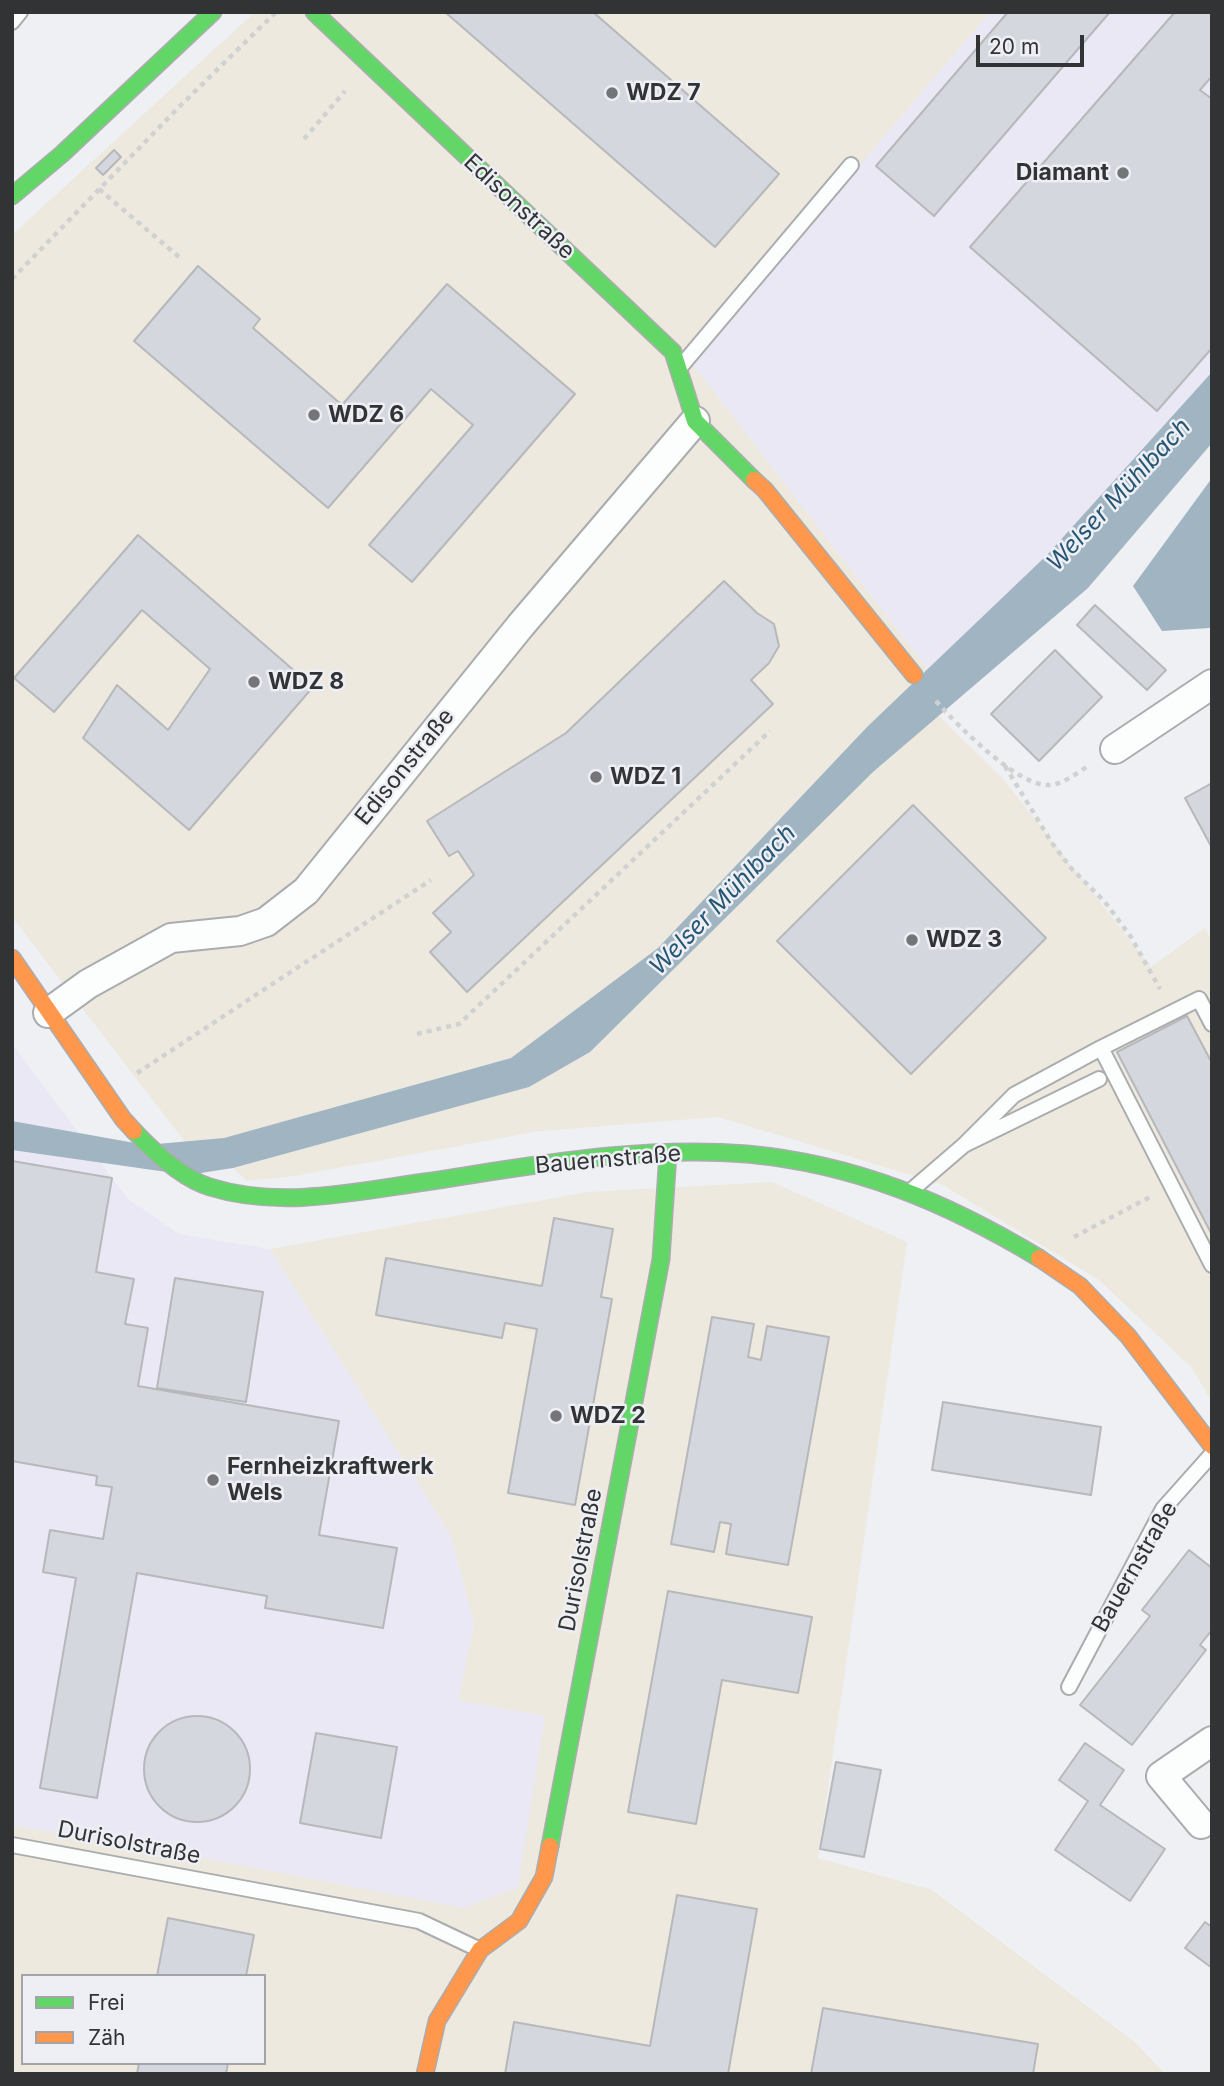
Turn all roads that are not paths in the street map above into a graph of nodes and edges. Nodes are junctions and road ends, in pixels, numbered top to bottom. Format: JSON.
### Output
{"nodes":[{"id":1,"x":20,"y":12,"type":"edge"},
{"id":2,"x":213,"y":12,"type":"edge"},
{"id":3,"x":314,"y":12,"type":"edge"},
{"id":4,"x":12,"y":22,"type":"edge"},
{"id":5,"x":851,"y":165,"type":"dead end"},
{"id":6,"x":15,"y":193,"type":"edge"},
{"id":7,"x":679,"y":368,"type":"junction"},
{"id":8,"x":695,"y":421,"type":"junction"},
{"id":9,"x":914,"y":675,"type":"dead end"},
{"id":10,"x":1212,"y":684,"type":"edge"},
{"id":11,"x":1115,"y":749,"type":"road end"},
{"id":12,"x":12,"y":958,"type":"edge"},
{"id":13,"x":48,"y":1013,"type":"junction"},
{"id":14,"x":1212,"y":1024,"type":"edge"},
{"id":15,"x":1101,"y":1048,"type":"junction"},
{"id":16,"x":1099,"y":1079,"type":"dead end"},
{"id":17,"x":964,"y":1145,"type":"junction"},
{"id":18,"x":668,"y":1153,"type":"junction"},
{"id":19,"x":910,"y":1191,"type":"junction"},
{"id":20,"x":1212,"y":1265,"type":"edge"},
{"id":21,"x":1212,"y":1446,"type":"edge"},
{"id":22,"x":1212,"y":1454,"type":"edge"},
{"id":23,"x":1069,"y":1687,"type":"dead end"},
{"id":24,"x":1212,"y":1741,"type":"edge"},
{"id":25,"x":1201,"y":1824,"type":"dead end"},
{"id":26,"x":12,"y":1844,"type":"edge"},
{"id":27,"x":480,"y":1950,"type":"junction"},
{"id":28,"x":425,"y":2074,"type":"edge"}],
"edges":[{"from":1,"to":4,"type":"lane"},
{"from":2,"to":6,"type":"street"},
{"from":3,"to":7,"type":"street","name":"Edisonstraße"},
{"from":5,"to":7,"type":"lane"},
{"from":7,"to":8,"type":"street","name":"Edisonstraße"},
{"from":8,"to":9,"type":"street","name":"Edisonstraße"},
{"from":8,"to":13,"type":"street","name":"Edisonstraße"},
{"from":10,"to":11,"type":"street"},
{"from":12,"to":13,"type":"street","name":"Bauernstraße"},
{"from":13,"to":18,"type":"street","name":"Bauernstraße"},
{"from":14,"to":15,"type":"lane"},
{"from":15,"to":17,"type":"lane"},
{"from":15,"to":20,"type":"lane"},
{"from":16,"to":17,"type":"lane"},
{"from":17,"to":19,"type":"lane"},
{"from":18,"to":19,"type":"street","name":"Bauernstraße"},
{"from":18,"to":27,"type":"street","name":"Durisolstraße"},
{"from":19,"to":21,"type":"street","name":"Bauernstraße"},
{"from":22,"to":23,"type":"lane","name":"Bauernstraße"},
{"from":24,"to":25,"type":"street"},
{"from":26,"to":27,"type":"lane","name":"Durisolstraße"},
{"from":27,"to":28,"type":"street","name":"Durisolstraße"}]}
